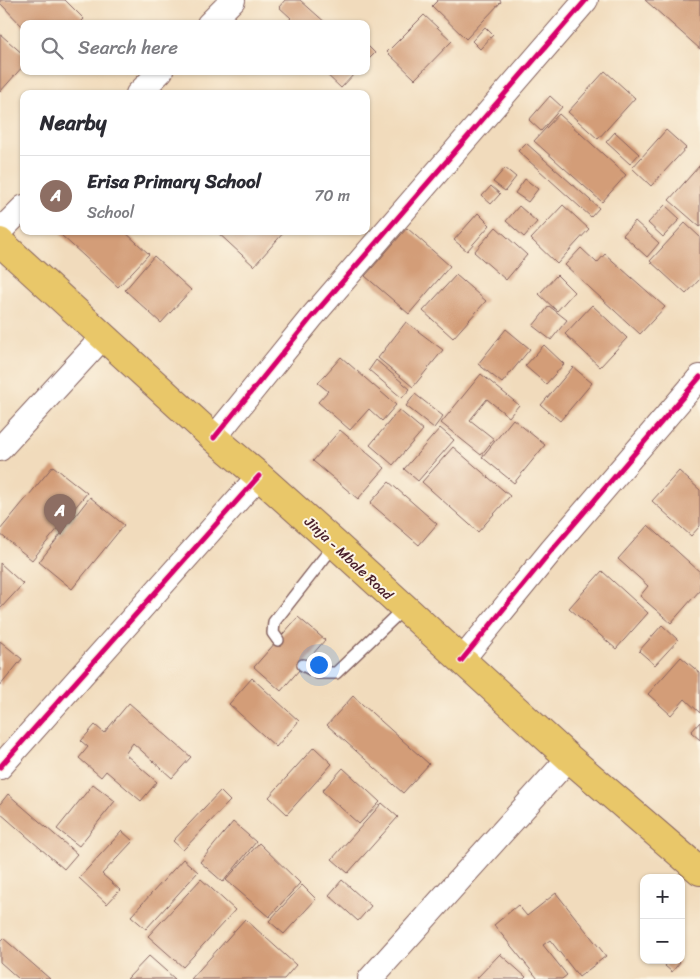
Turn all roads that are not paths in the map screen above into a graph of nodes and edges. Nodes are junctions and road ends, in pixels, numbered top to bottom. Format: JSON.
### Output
{"nodes":[{"id":1,"x":233,"y":0,"type":"edge"},
{"id":2,"x":586,"y":0,"type":"edge"},
{"id":3,"x":213,"y":20,"type":"edge"},
{"id":4,"x":157,"y":75,"type":"edge"},
{"id":5,"x":142,"y":90,"type":"edge"},
{"id":6,"x":20,"y":211,"type":"edge"},
{"id":7,"x":0,"y":231,"type":"edge"},
{"id":8,"x":0,"y":242,"type":"edge"},
{"id":9,"x":103,"y":337,"type":"junction"},
{"id":10,"x":700,"y":377,"type":"edge"},
{"id":11,"x":214,"y":438,"type":"junction"},
{"id":12,"x":0,"y":449,"type":"edge"},
{"id":13,"x":260,"y":476,"type":"junction"},
{"id":14,"x":335,"y":544,"type":"junction"},
{"id":15,"x":404,"y":608,"type":"junction"},
{"id":16,"x":278,"y":640,"type":"dead end"},
{"id":17,"x":461,"y":661,"type":"junction"},
{"id":18,"x":303,"y":665,"type":"dead end"},
{"id":19,"x":569,"y":758,"type":"junction"},
{"id":20,"x":0,"y":767,"type":"edge"},
{"id":21,"x":700,"y":871,"type":"edge"},
{"id":22,"x":370,"y":979,"type":"edge"}],
"edges":[{"from":1,"to":3,"type":"street"},
{"from":2,"to":11,"type":"street"},
{"from":4,"to":5,"type":"street"},
{"from":6,"to":7,"type":"street"},
{"from":8,"to":9,"type":"main road","name":"Jinja - Mbale Road"},
{"from":9,"to":11,"type":"main road","name":"Jinja - Mbale Road"},
{"from":9,"to":12,"type":"street"},
{"from":10,"to":17,"type":"street"},
{"from":11,"to":13,"type":"main road","name":"Jinja - Mbale Road"},
{"from":13,"to":14,"type":"main road","name":"Jinja - Mbale Road"},
{"from":13,"to":20,"type":"street"},
{"from":14,"to":15,"type":"main road","name":"Jinja - Mbale Road"},
{"from":14,"to":16,"type":"lane"},
{"from":15,"to":17,"type":"main road","name":"Jinja - Mbale Road"},
{"from":15,"to":18,"type":"lane"},
{"from":17,"to":19,"type":"main road","name":"Jinja - Mbale Road"},
{"from":19,"to":21,"type":"main road","name":"Jinja - Mbale Road"},
{"from":19,"to":22,"type":"street"}]}
